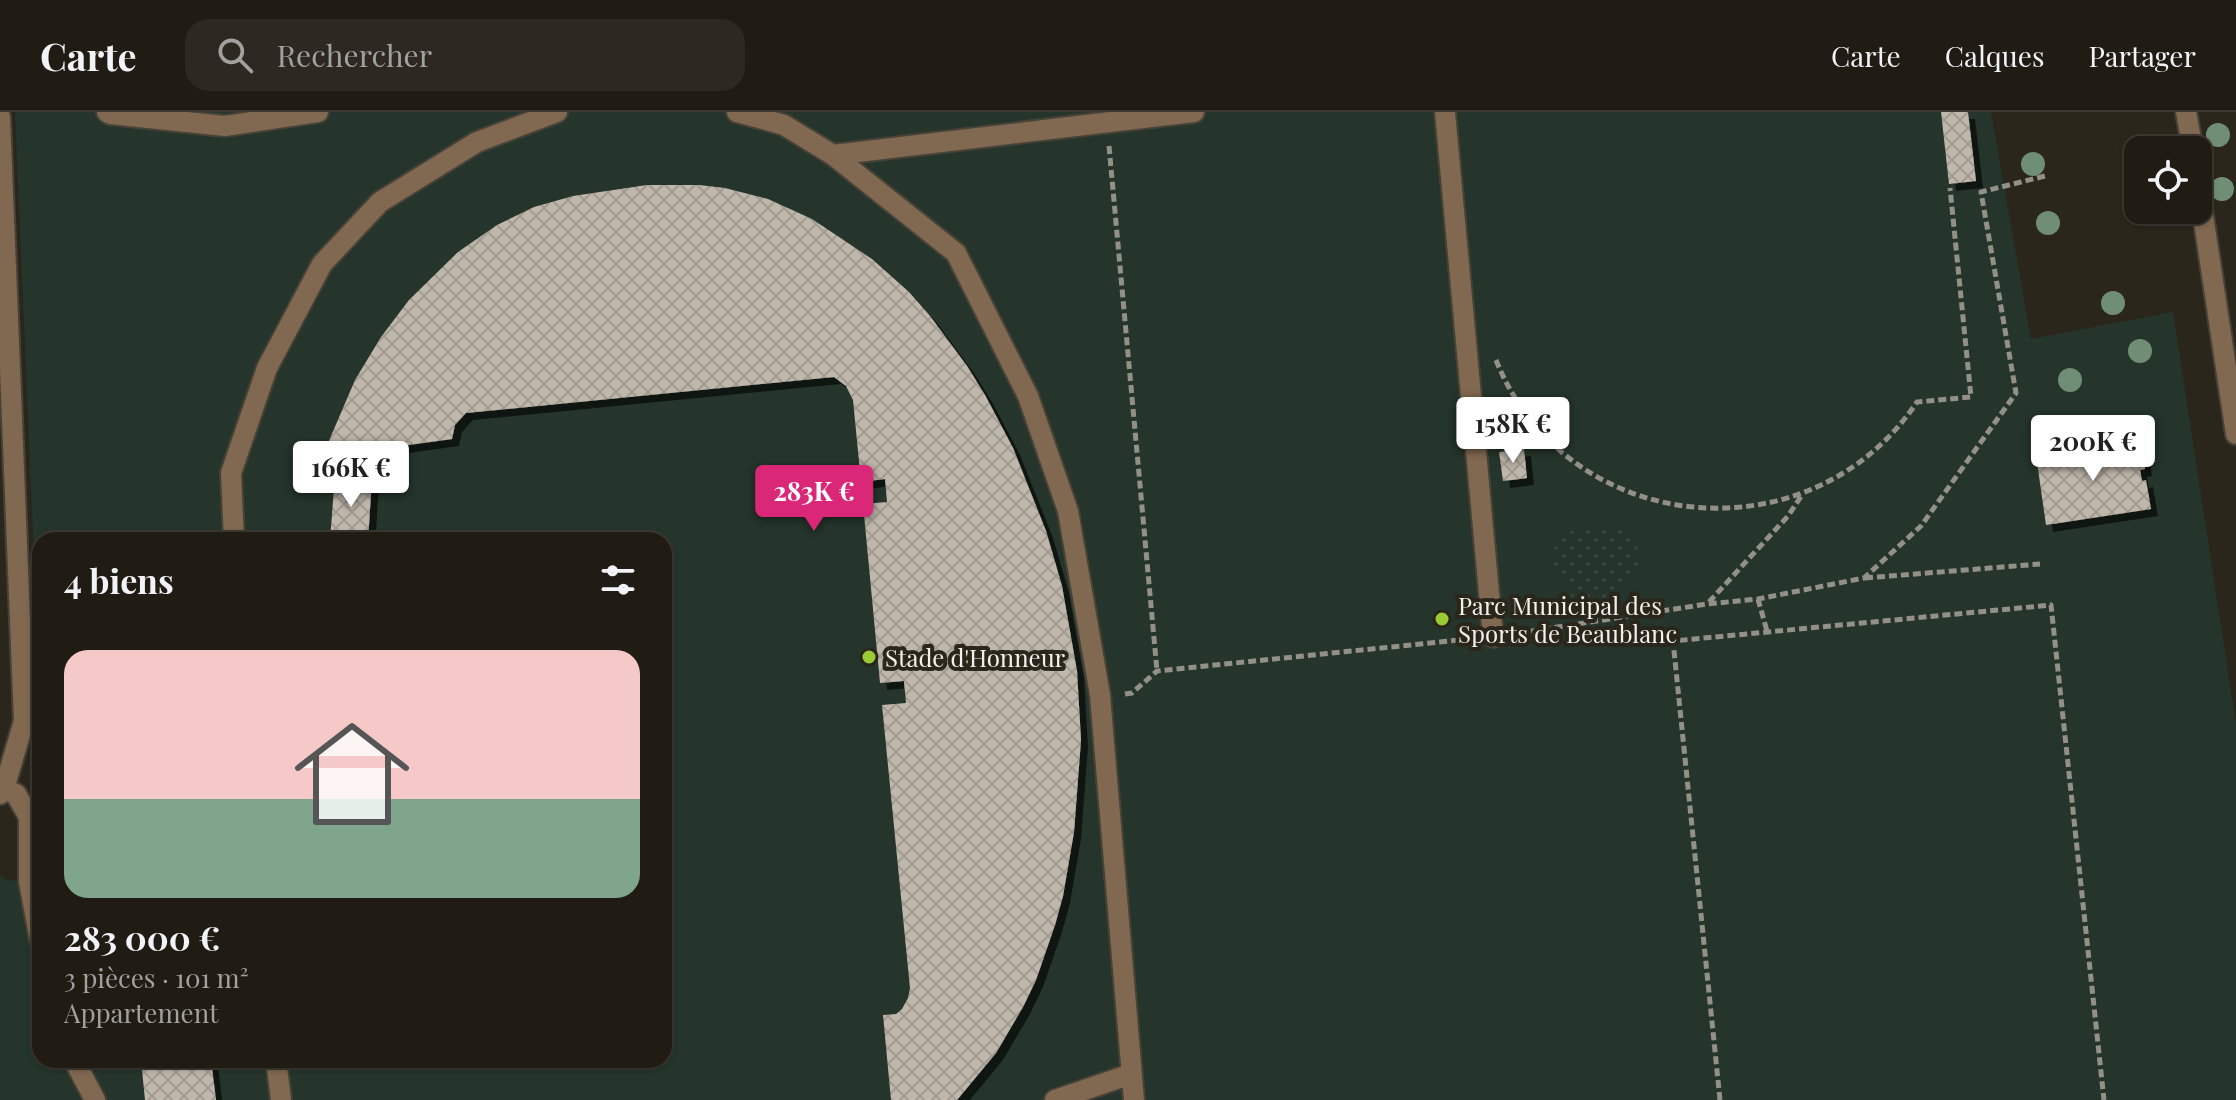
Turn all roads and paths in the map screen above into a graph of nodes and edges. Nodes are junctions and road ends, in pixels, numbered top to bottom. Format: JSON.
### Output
{"nodes":[{"id":1,"x":107,"y":112,"type":"edge"},
{"id":2,"x":318,"y":112,"type":"edge"},
{"id":3,"x":557,"y":112,"type":"edge"},
{"id":4,"x":737,"y":112,"type":"edge"},
{"id":5,"x":1194,"y":112,"type":"edge"},
{"id":6,"x":1445,"y":112,"type":"edge"},
{"id":7,"x":2186,"y":112,"type":"edge"},
{"id":8,"x":0,"y":117,"type":"edge"},
{"id":9,"x":784,"y":118,"type":"edge"},
{"id":10,"x":1106,"y":124,"type":"junction"},
{"id":11,"x":2190,"y":136,"type":"edge"},
{"id":12,"x":833,"y":155,"type":"junction"},
{"id":13,"x":2045,"y":176,"type":"dead end"},
{"id":14,"x":1950,"y":188,"type":"dead end"},
{"id":15,"x":2204,"y":224,"type":"edge"},
{"id":16,"x":1493,"y":354,"type":"dead end"},
{"id":17,"x":2236,"y":434,"type":"edge"},
{"id":18,"x":1802,"y":494,"type":"junction"},
{"id":19,"x":234,"y":532,"type":"edge"},
{"id":20,"x":2040,"y":564,"type":"dead end"},
{"id":21,"x":1864,"y":578,"type":"junction"},
{"id":22,"x":1758,"y":599,"type":"junction"},
{"id":23,"x":1707,"y":604,"type":"junction"},
{"id":24,"x":1767,"y":631,"type":"junction"},
{"id":25,"x":1493,"y":637,"type":"junction"},
{"id":26,"x":1157,"y":671,"type":"junction"},
{"id":27,"x":1100,"y":695,"type":"junction"},
{"id":28,"x":2,"y":791,"type":"edge"},
{"id":29,"x":32,"y":898,"type":"edge"},
{"id":30,"x":78,"y":1068,"type":"edge"},
{"id":31,"x":277,"y":1068,"type":"edge"},
{"id":32,"x":1131,"y":1074,"type":"junction"},
{"id":33,"x":95,"y":1100,"type":"edge"},
{"id":34,"x":281,"y":1100,"type":"edge"},
{"id":35,"x":1055,"y":1100,"type":"edge"},
{"id":36,"x":1134,"y":1100,"type":"edge"},
{"id":37,"x":1720,"y":1100,"type":"edge"},
{"id":38,"x":2104,"y":1100,"type":"edge"}],
"edges":[{"from":1,"to":2,"type":"street"},
{"from":3,"to":19,"type":"street"},
{"from":4,"to":9,"type":"street"},
{"from":5,"to":10,"type":"street"},
{"from":6,"to":25,"type":"street"},
{"from":7,"to":11,"type":"street"},
{"from":8,"to":28,"type":"street"},
{"from":9,"to":12,"type":"street"},
{"from":10,"to":12,"type":"street"},
{"from":10,"to":26,"type":"path"},
{"from":12,"to":27,"type":"street"},
{"from":13,"to":21,"type":"path"},
{"from":14,"to":18,"type":"path"},
{"from":15,"to":17,"type":"street"},
{"from":16,"to":18,"type":"path"},
{"from":18,"to":23,"type":"path"},
{"from":20,"to":21,"type":"path"},
{"from":21,"to":22,"type":"path"},
{"from":22,"to":23,"type":"path"},
{"from":22,"to":24,"type":"path"},
{"from":23,"to":25,"type":"path"},
{"from":24,"to":37,"type":"path"},
{"from":24,"to":38,"type":"path"},
{"from":25,"to":26,"type":"path"},
{"from":26,"to":27,"type":"path"},
{"from":27,"to":32,"type":"street"},
{"from":28,"to":29,"type":"street"},
{"from":30,"to":33,"type":"street"},
{"from":31,"to":34,"type":"street"},
{"from":32,"to":35,"type":"street"},
{"from":32,"to":36,"type":"street"}]}
